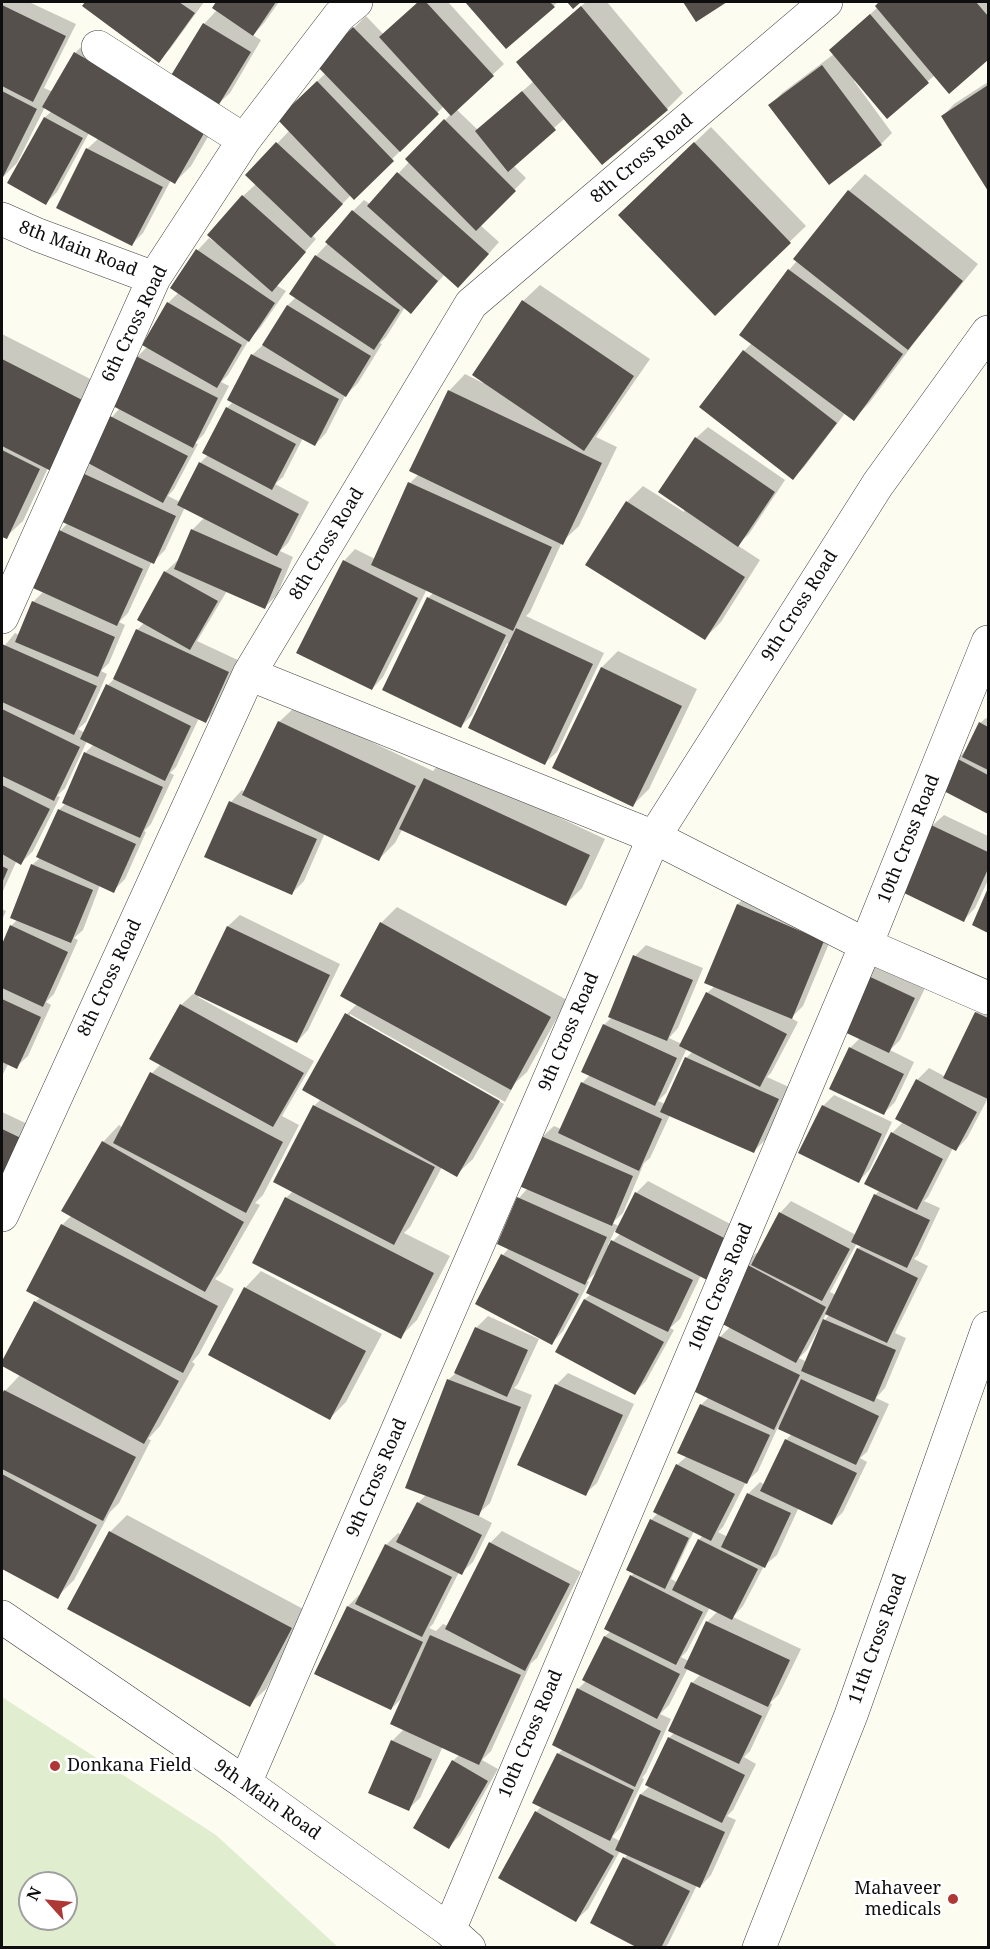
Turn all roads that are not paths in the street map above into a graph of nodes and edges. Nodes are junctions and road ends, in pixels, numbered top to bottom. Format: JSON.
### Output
{"nodes":[{"id":1,"x":826,"y":2,"type":"edge"},
{"id":2,"x":339,"y":6,"type":"edge"},
{"id":3,"x":98,"y":48,"type":"dead end"},
{"id":4,"x":244,"y":140,"type":"junction"},
{"id":5,"x":2,"y":219,"type":"edge"},
{"id":6,"x":154,"y":278,"type":"junction"},
{"id":7,"x":988,"y":332,"type":"edge"},
{"id":8,"x":2,"y":617,"type":"edge"},
{"id":9,"x":988,"y":642,"type":"edge"},
{"id":10,"x":249,"y":674,"type":"junction"},
{"id":11,"x":654,"y":837,"type":"junction"},
{"id":12,"x":866,"y":945,"type":"junction"},
{"id":13,"x":988,"y":998,"type":"edge"},
{"id":14,"x":2,"y":1215,"type":"edge"},
{"id":15,"x":988,"y":1328,"type":"edge"},
{"id":16,"x":2,"y":1617,"type":"edge"},
{"id":17,"x":245,"y":1783,"type":"junction"},
{"id":18,"x":459,"y":1939,"type":"edge"},
{"id":19,"x":759,"y":1947,"type":"edge"}],
"edges":[{"from":1,"to":10,"type":"street","name":"8th Cross Road"},
{"from":2,"to":4,"type":"street","name":"6th Cross Road"},
{"from":3,"to":4,"type":"street"},
{"from":4,"to":6,"type":"street","name":"6th Cross Road"},
{"from":5,"to":6,"type":"street","name":"8th Main Road"},
{"from":6,"to":8,"type":"street","name":"6th Cross Road"},
{"from":7,"to":11,"type":"street","name":"9th Cross Road"},
{"from":9,"to":12,"type":"street","name":"10th Cross Road"},
{"from":10,"to":11,"type":"street"},
{"from":10,"to":14,"type":"street","name":"8th Cross Road"},
{"from":11,"to":12,"type":"street"},
{"from":11,"to":17,"type":"street","name":"9th Cross Road"},
{"from":12,"to":13,"type":"street"},
{"from":12,"to":18,"type":"street","name":"10th Cross Road"},
{"from":15,"to":19,"type":"street","name":"11th Cross Road"},
{"from":16,"to":17,"type":"street","name":"9th Main Road"},
{"from":17,"to":18,"type":"street","name":"9th Main Road"}]}
